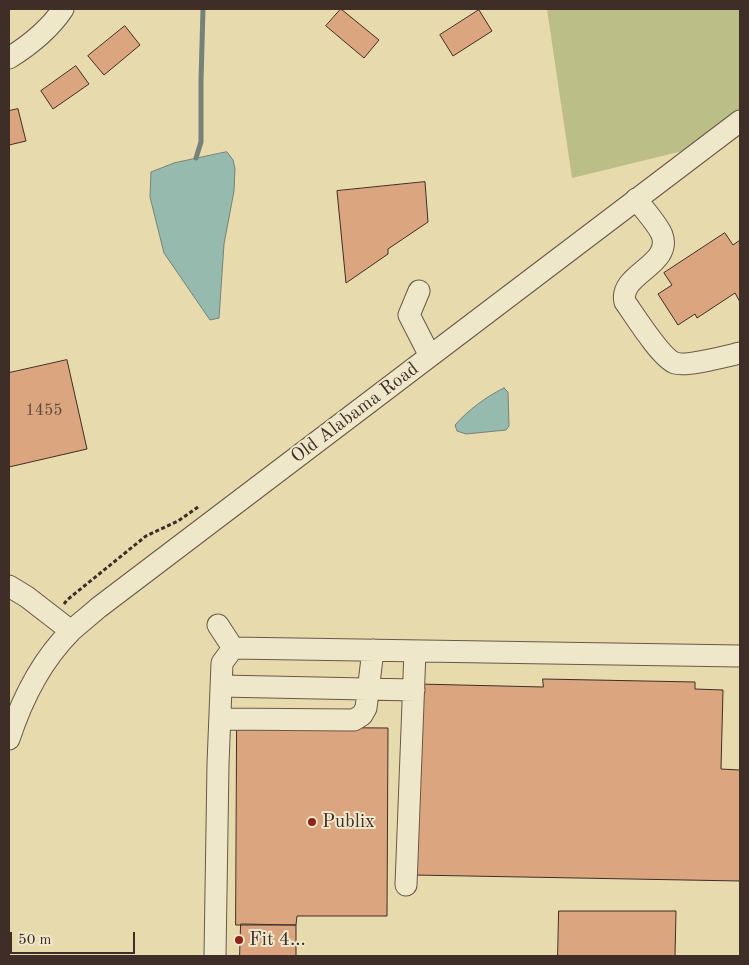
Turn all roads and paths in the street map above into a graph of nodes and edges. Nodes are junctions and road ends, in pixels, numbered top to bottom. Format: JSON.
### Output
{"nodes":[{"id":1,"x":63,"y":9,"type":"edge"},
{"id":2,"x":9,"y":58,"type":"edge"},
{"id":3,"x":740,"y":121,"type":"edge"},
{"id":4,"x":636,"y":199,"type":"junction"},
{"id":5,"x":419,"y":291,"type":"dead end"},
{"id":6,"x":740,"y":353,"type":"edge"},
{"id":7,"x":430,"y":356,"type":"junction"},
{"id":8,"x":9,"y":586,"type":"edge"},
{"id":9,"x":218,"y":625,"type":"dead end"},
{"id":10,"x":71,"y":631,"type":"junction"},
{"id":11,"x":232,"y":648,"type":"junction"},
{"id":12,"x":373,"y":650,"type":"junction"},
{"id":13,"x":415,"y":651,"type":"junction"},
{"id":14,"x":740,"y":656,"type":"edge"},
{"id":15,"x":221,"y":686,"type":"junction"},
{"id":16,"x":312,"y":687,"type":"junction"},
{"id":17,"x":368,"y":688,"type":"junction"},
{"id":18,"x":414,"y":690,"type":"junction"},
{"id":19,"x":220,"y":719,"type":"junction"},
{"id":20,"x":312,"y":720,"type":"junction"},
{"id":21,"x":9,"y":739,"type":"edge"},
{"id":22,"x":406,"y":886,"type":"dead end"},
{"id":23,"x":215,"y":956,"type":"edge"}],
"edges":[{"from":1,"to":2,"type":"street"},
{"from":3,"to":4,"type":"street","name":"Old Alabama Road"},
{"from":4,"to":6,"type":"street"},
{"from":4,"to":7,"type":"street","name":"Old Alabama Road"},
{"from":5,"to":7,"type":"street"},
{"from":7,"to":10,"type":"street","name":"Old Alabama Road"},
{"from":8,"to":10,"type":"street"},
{"from":9,"to":11,"type":"street"},
{"from":10,"to":21,"type":"street","name":"Old Alabama Road"},
{"from":11,"to":12,"type":"street"},
{"from":11,"to":15,"type":"street"},
{"from":12,"to":13,"type":"street"},
{"from":12,"to":17,"type":"street"},
{"from":13,"to":14,"type":"street"},
{"from":13,"to":18,"type":"street"},
{"from":15,"to":16,"type":"street"},
{"from":15,"to":19,"type":"street"},
{"from":16,"to":17,"type":"street"},
{"from":16,"to":20,"type":"street"},
{"from":17,"to":18,"type":"street"},
{"from":17,"to":20,"type":"street"},
{"from":18,"to":22,"type":"street"},
{"from":19,"to":20,"type":"street"},
{"from":19,"to":23,"type":"street"}]}
